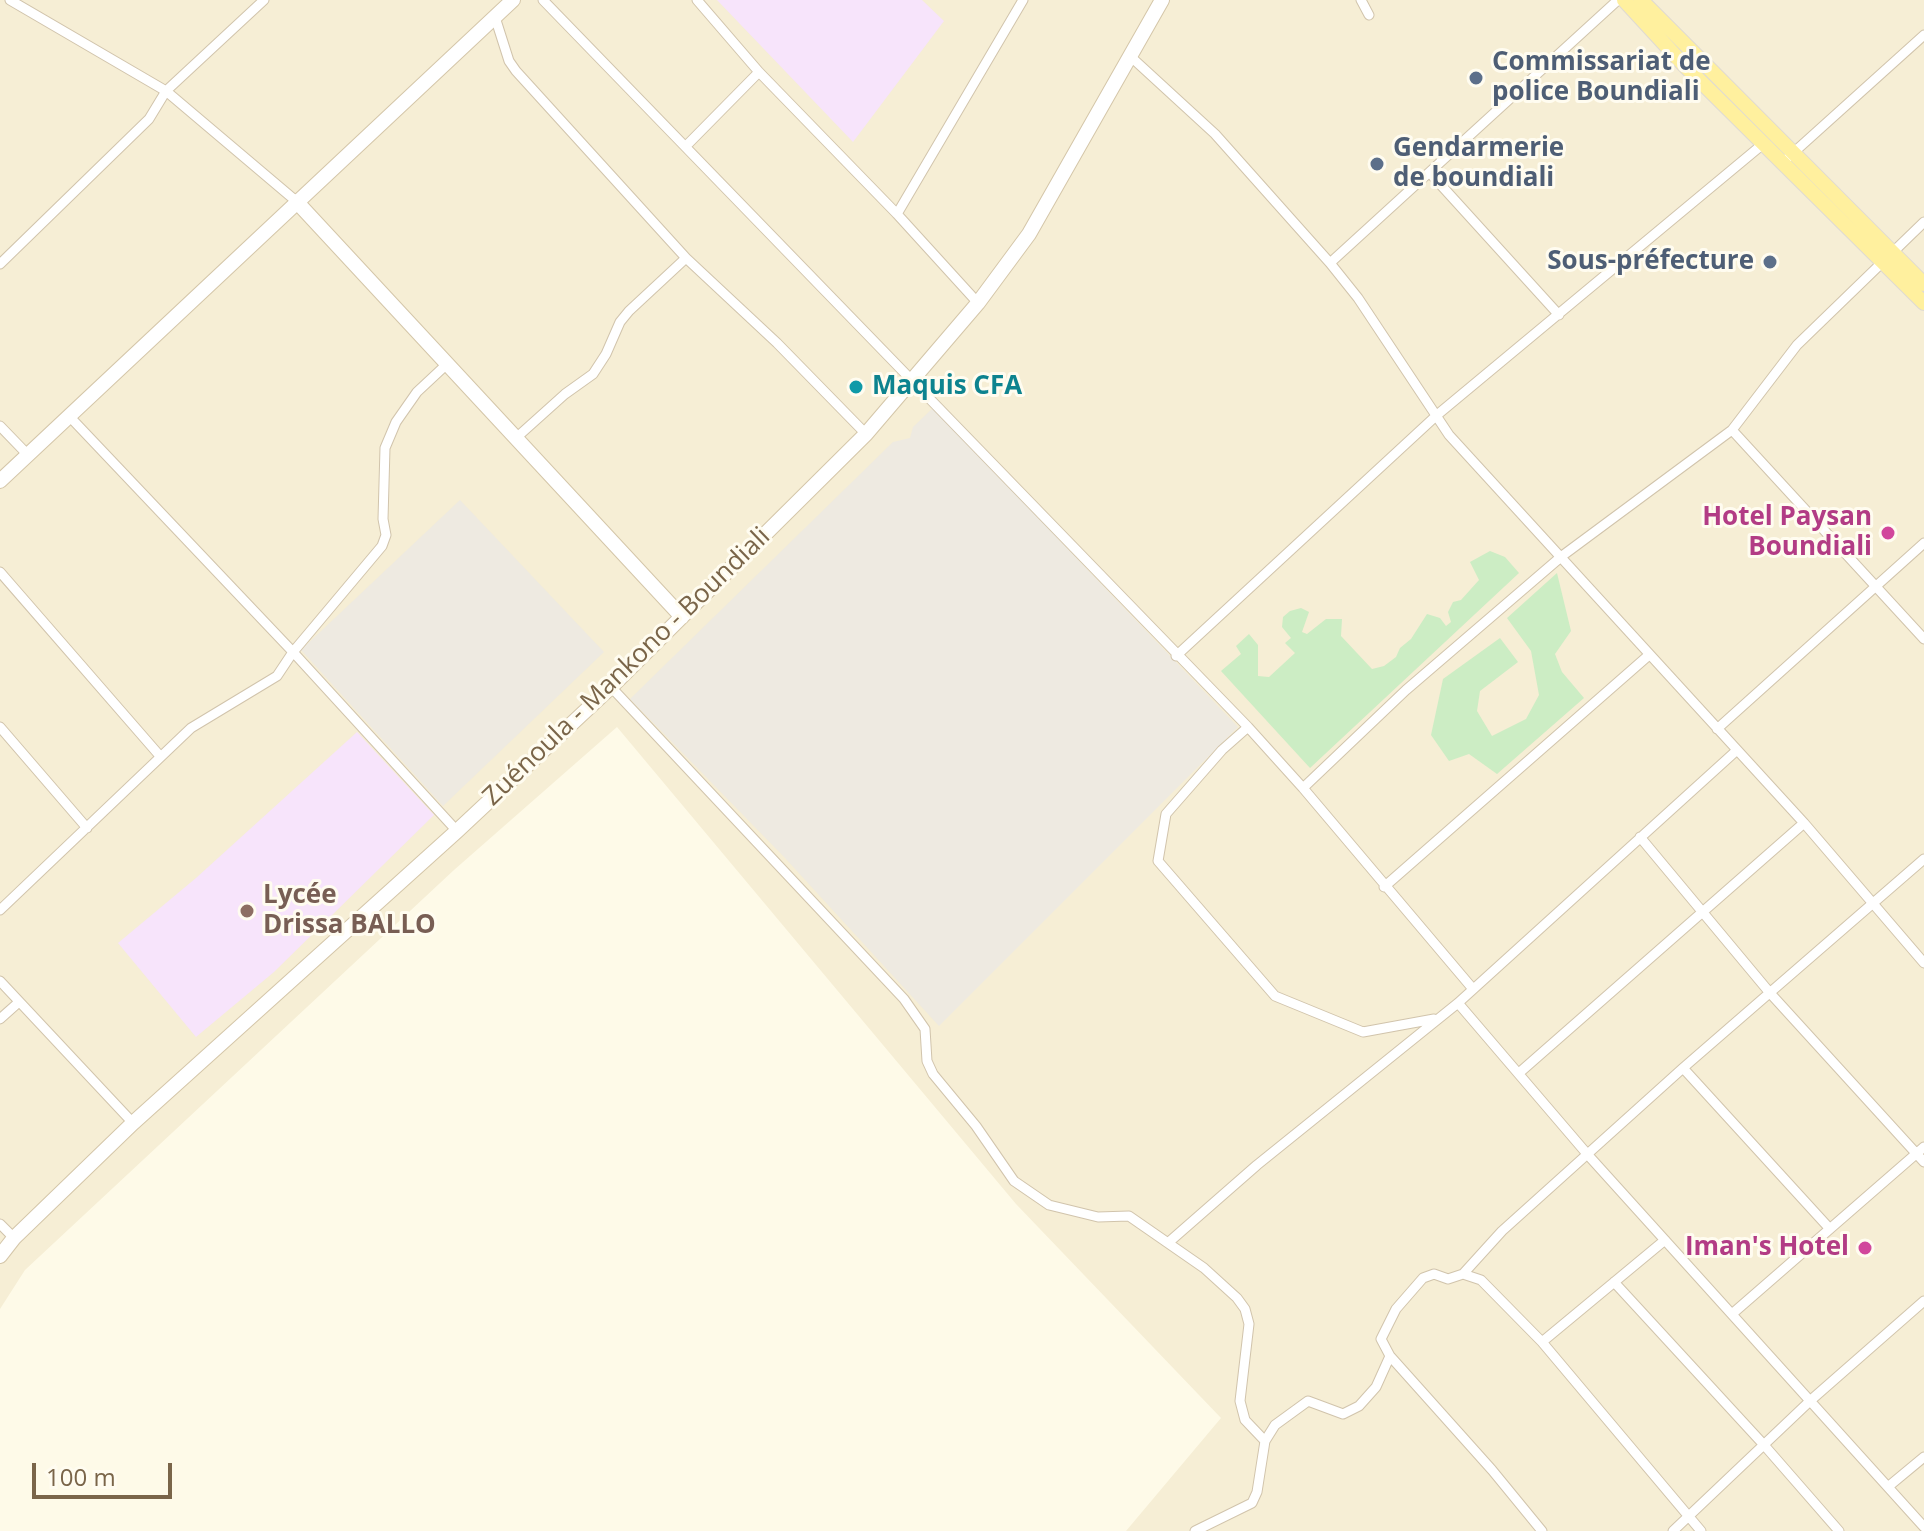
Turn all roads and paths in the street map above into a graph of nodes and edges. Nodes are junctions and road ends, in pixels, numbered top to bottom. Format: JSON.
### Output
{"nodes":[{"id":1,"x":10,"y":0,"type":"edge"},
{"id":2,"x":264,"y":0,"type":"edge"},
{"id":3,"x":513,"y":0,"type":"edge"},
{"id":4,"x":543,"y":0,"type":"edge"},
{"id":5,"x":697,"y":0,"type":"edge"},
{"id":6,"x":1023,"y":0,"type":"edge"},
{"id":7,"x":1162,"y":0,"type":"edge"},
{"id":8,"x":1361,"y":0,"type":"edge"},
{"id":9,"x":1621,"y":0,"type":"edge"},
{"id":10,"x":1641,"y":0,"type":"edge"},
{"id":11,"x":1369,"y":15,"type":"dead end"},
{"id":12,"x":495,"y":17,"type":"junction"},
{"id":13,"x":1924,"y":35,"type":"edge"},
{"id":14,"x":1130,"y":56,"type":"junction"},
{"id":15,"x":759,"y":72,"type":"junction"},
{"id":16,"x":166,"y":91,"type":"junction"},
{"id":17,"x":1763,"y":144,"type":"junction"},
{"id":18,"x":686,"y":146,"type":"junction"},
{"id":19,"x":1787,"y":158,"type":"junction"},
{"id":20,"x":1430,"y":173,"type":"junction"},
{"id":21,"x":296,"y":201,"type":"junction"},
{"id":22,"x":897,"y":214,"type":"junction"},
{"id":23,"x":1924,"y":222,"type":"edge"},
{"id":24,"x":1887,"y":257,"type":"junction"},
{"id":25,"x":686,"y":258,"type":"junction"},
{"id":26,"x":1330,"y":263,"type":"junction"},
{"id":27,"x":0,"y":264,"type":"edge"},
{"id":28,"x":1924,"y":284,"type":"edge"},
{"id":29,"x":978,"y":303,"type":"junction"},
{"id":30,"x":1924,"y":303,"type":"edge"},
{"id":31,"x":1559,"y":315,"type":"junction"},
{"id":32,"x":447,"y":364,"type":"junction"},
{"id":33,"x":913,"y":379,"type":"junction"},
{"id":34,"x":1437,"y":415,"type":"junction"},
{"id":35,"x":70,"y":417,"type":"junction"},
{"id":36,"x":0,"y":426,"type":"edge"},
{"id":37,"x":1732,"y":430,"type":"junction"},
{"id":38,"x":866,"y":434,"type":"junction"},
{"id":39,"x":516,"y":438,"type":"junction"},
{"id":40,"x":28,"y":455,"type":"junction"},
{"id":41,"x":0,"y":481,"type":"edge"},
{"id":42,"x":1924,"y":543,"type":"edge"},
{"id":43,"x":1562,"y":556,"type":"junction"},
{"id":44,"x":0,"y":572,"type":"edge"},
{"id":45,"x":1876,"y":587,"type":"junction"},
{"id":46,"x":682,"y":617,"type":"junction"},
{"id":47,"x":1924,"y":639,"type":"edge"},
{"id":48,"x":293,"y":652,"type":"junction"},
{"id":49,"x":1649,"y":655,"type":"junction"},
{"id":50,"x":1176,"y":656,"type":"junction"},
{"id":51,"x":611,"y":687,"type":"junction"},
{"id":52,"x":1248,"y":727,"type":"junction"},
{"id":53,"x":1717,"y":729,"type":"junction"},
{"id":54,"x":1,"y":730,"type":"edge"},
{"id":55,"x":1736,"y":751,"type":"junction"},
{"id":56,"x":160,"y":756,"type":"junction"},
{"id":57,"x":1303,"y":788,"type":"junction"},
{"id":58,"x":1804,"y":823,"type":"junction"},
{"id":59,"x":87,"y":828,"type":"junction"},
{"id":60,"x":457,"y":831,"type":"junction"},
{"id":61,"x":1640,"y":837,"type":"junction"},
{"id":62,"x":1924,"y":859,"type":"edge"},
{"id":63,"x":1384,"y":887,"type":"junction"},
{"id":64,"x":1873,"y":905,"type":"junction"},
{"id":65,"x":0,"y":910,"type":"edge"},
{"id":66,"x":1703,"y":914,"type":"junction"},
{"id":67,"x":1924,"y":963,"type":"edge"},
{"id":68,"x":0,"y":981,"type":"edge"},
{"id":69,"x":1473,"y":989,"type":"junction"},
{"id":70,"x":1770,"y":993,"type":"junction"},
{"id":71,"x":19,"y":1002,"type":"junction"},
{"id":72,"x":1458,"y":1003,"type":"junction"},
{"id":73,"x":1437,"y":1018,"type":"junction"},
{"id":74,"x":0,"y":1019,"type":"edge"},
{"id":75,"x":1683,"y":1068,"type":"junction"},
{"id":76,"x":1519,"y":1073,"type":"junction"},
{"id":77,"x":133,"y":1123,"type":"junction"},
{"id":78,"x":1920,"y":1150,"type":"edge"},
{"id":79,"x":1588,"y":1155,"type":"junction"},
{"id":80,"x":1924,"y":1162,"type":"edge"},
{"id":81,"x":0,"y":1224,"type":"edge"},
{"id":82,"x":1830,"y":1229,"type":"junction"},
{"id":83,"x":14,"y":1238,"type":"junction"},
{"id":84,"x":1665,"y":1240,"type":"junction"},
{"id":85,"x":1169,"y":1242,"type":"junction"},
{"id":86,"x":0,"y":1256,"type":"edge"},
{"id":87,"x":1463,"y":1274,"type":"junction"},
{"id":88,"x":1614,"y":1282,"type":"junction"},
{"id":89,"x":1924,"y":1301,"type":"edge"},
{"id":90,"x":1732,"y":1314,"type":"junction"},
{"id":91,"x":1542,"y":1342,"type":"junction"},
{"id":92,"x":1390,"y":1356,"type":"junction"},
{"id":93,"x":1811,"y":1400,"type":"junction"},
{"id":94,"x":1265,"y":1441,"type":"junction"},
{"id":95,"x":1764,"y":1445,"type":"junction"},
{"id":96,"x":1924,"y":1457,"type":"edge"},
{"id":97,"x":1889,"y":1486,"type":"junction"},
{"id":98,"x":1690,"y":1516,"type":"junction"},
{"id":99,"x":1924,"y":1527,"type":"edge"},
{"id":100,"x":1195,"y":1531,"type":"edge"},
{"id":101,"x":1542,"y":1531,"type":"edge"},
{"id":102,"x":1673,"y":1531,"type":"edge"},
{"id":103,"x":1701,"y":1531,"type":"edge"},
{"id":104,"x":1839,"y":1531,"type":"edge"}],
"edges":[{"from":1,"to":16,"type":"street"},
{"from":2,"to":16,"type":"street"},
{"from":3,"to":12,"type":"main road"},
{"from":4,"to":18,"type":"street"},
{"from":5,"to":15,"type":"street"},
{"from":6,"to":22,"type":"street"},
{"from":7,"to":14,"type":"main road","name":"Zuénoula - Mankono - Boundiali"},
{"from":8,"to":11,"type":"street"},
{"from":9,"to":17,"type":"main road"},
{"from":9,"to":20,"type":"street"},
{"from":10,"to":19,"type":"main road"},
{"from":12,"to":21,"type":"main road"},
{"from":12,"to":25,"type":"street"},
{"from":13,"to":19,"type":"street"},
{"from":14,"to":26,"type":"street"},
{"from":14,"to":29,"type":"main road","name":"Zuénoula - Mankono - Boundiali"},
{"from":15,"to":18,"type":"street"},
{"from":15,"to":22,"type":"street"},
{"from":16,"to":21,"type":"street"},
{"from":16,"to":27,"type":"street"},
{"from":17,"to":19,"type":"main road"},
{"from":17,"to":31,"type":"street"},
{"from":18,"to":33,"type":"street"},
{"from":19,"to":24,"type":"main road"},
{"from":20,"to":26,"type":"street"},
{"from":20,"to":31,"type":"street"},
{"from":21,"to":32,"type":"main road"},
{"from":21,"to":35,"type":"main road"},
{"from":22,"to":29,"type":"street"},
{"from":23,"to":24,"type":"street"},
{"from":24,"to":28,"type":"main road"},
{"from":24,"to":30,"type":"main road"},
{"from":24,"to":37,"type":"street"},
{"from":25,"to":38,"type":"street"},
{"from":25,"to":39,"type":"street"},
{"from":26,"to":34,"type":"street"},
{"from":29,"to":33,"type":"main road","name":"Zuénoula - Mankono - Boundiali"},
{"from":31,"to":34,"type":"street"},
{"from":32,"to":39,"type":"main road"},
{"from":32,"to":48,"type":"street"},
{"from":33,"to":38,"type":"main road","name":"Zuénoula - Mankono - Boundiali"},
{"from":33,"to":50,"type":"street"},
{"from":34,"to":43,"type":"street"},
{"from":34,"to":50,"type":"street"},
{"from":35,"to":40,"type":"main road"},
{"from":35,"to":48,"type":"street"},
{"from":36,"to":40,"type":"street"},
{"from":37,"to":43,"type":"street"},
{"from":37,"to":45,"type":"street"},
{"from":38,"to":46,"type":"main road","name":"Zuénoula - Mankono - Boundiali"},
{"from":39,"to":46,"type":"main road"},
{"from":40,"to":41,"type":"main road"},
{"from":42,"to":45,"type":"street"},
{"from":43,"to":49,"type":"street"},
{"from":43,"to":57,"type":"street"},
{"from":44,"to":56,"type":"street"},
{"from":45,"to":47,"type":"street"},
{"from":45,"to":53,"type":"street"},
{"from":46,"to":51,"type":"main road","name":"Zuénoula - Mankono - Boundiali"},
{"from":48,"to":56,"type":"street"},
{"from":48,"to":60,"type":"street"},
{"from":49,"to":53,"type":"street"},
{"from":49,"to":63,"type":"street"},
{"from":50,"to":52,"type":"street"},
{"from":51,"to":60,"type":"main road","name":"Zuénoula - Mankono - Boundiali"},
{"from":51,"to":85,"type":"street"},
{"from":52,"to":57,"type":"street"},
{"from":52,"to":73,"type":"street"},
{"from":53,"to":55,"type":"street"},
{"from":54,"to":59,"type":"street"},
{"from":55,"to":58,"type":"street"},
{"from":55,"to":61,"type":"street"},
{"from":56,"to":59,"type":"street"},
{"from":57,"to":63,"type":"street"},
{"from":58,"to":64,"type":"street"},
{"from":58,"to":66,"type":"street"},
{"from":59,"to":65,"type":"street"},
{"from":60,"to":77,"type":"main road","name":"Zuénoula - Mankono - Boundiali"},
{"from":61,"to":66,"type":"street"},
{"from":61,"to":69,"type":"street"},
{"from":62,"to":64,"type":"street"},
{"from":63,"to":69,"type":"street"},
{"from":64,"to":67,"type":"street"},
{"from":64,"to":70,"type":"street"},
{"from":66,"to":70,"type":"street"},
{"from":66,"to":76,"type":"street"},
{"from":68,"to":71,"type":"street"},
{"from":69,"to":72,"type":"street"},
{"from":70,"to":75,"type":"street"},
{"from":70,"to":78,"type":"street"},
{"from":71,"to":74,"type":"street"},
{"from":71,"to":77,"type":"street"},
{"from":72,"to":73,"type":"street"},
{"from":72,"to":76,"type":"street"},
{"from":73,"to":85,"type":"street"},
{"from":75,"to":79,"type":"street"},
{"from":75,"to":82,"type":"street"},
{"from":76,"to":79,"type":"street"},
{"from":77,"to":83,"type":"main road","name":"Zuénoula - Mankono - Boundiali"},
{"from":78,"to":80,"type":"street"},
{"from":78,"to":82,"type":"street"},
{"from":79,"to":84,"type":"street"},
{"from":79,"to":87,"type":"street"},
{"from":81,"to":83,"type":"street"},
{"from":82,"to":90,"type":"street"},
{"from":83,"to":86,"type":"main road","name":"Zuénoula - Mankono - Boundiali"},
{"from":84,"to":88,"type":"street"},
{"from":84,"to":90,"type":"street"},
{"from":85,"to":94,"type":"street"},
{"from":87,"to":91,"type":"street"},
{"from":87,"to":92,"type":"street"},
{"from":88,"to":91,"type":"street"},
{"from":88,"to":95,"type":"street"},
{"from":89,"to":93,"type":"street"},
{"from":90,"to":93,"type":"street"},
{"from":91,"to":98,"type":"street"},
{"from":92,"to":94,"type":"street"},
{"from":92,"to":101,"type":"street"},
{"from":93,"to":95,"type":"street"},
{"from":93,"to":97,"type":"street"},
{"from":94,"to":100,"type":"street"},
{"from":95,"to":98,"type":"street"},
{"from":95,"to":104,"type":"street"},
{"from":96,"to":97,"type":"street"},
{"from":97,"to":99,"type":"street"},
{"from":98,"to":102,"type":"street"},
{"from":98,"to":103,"type":"street"}]}
